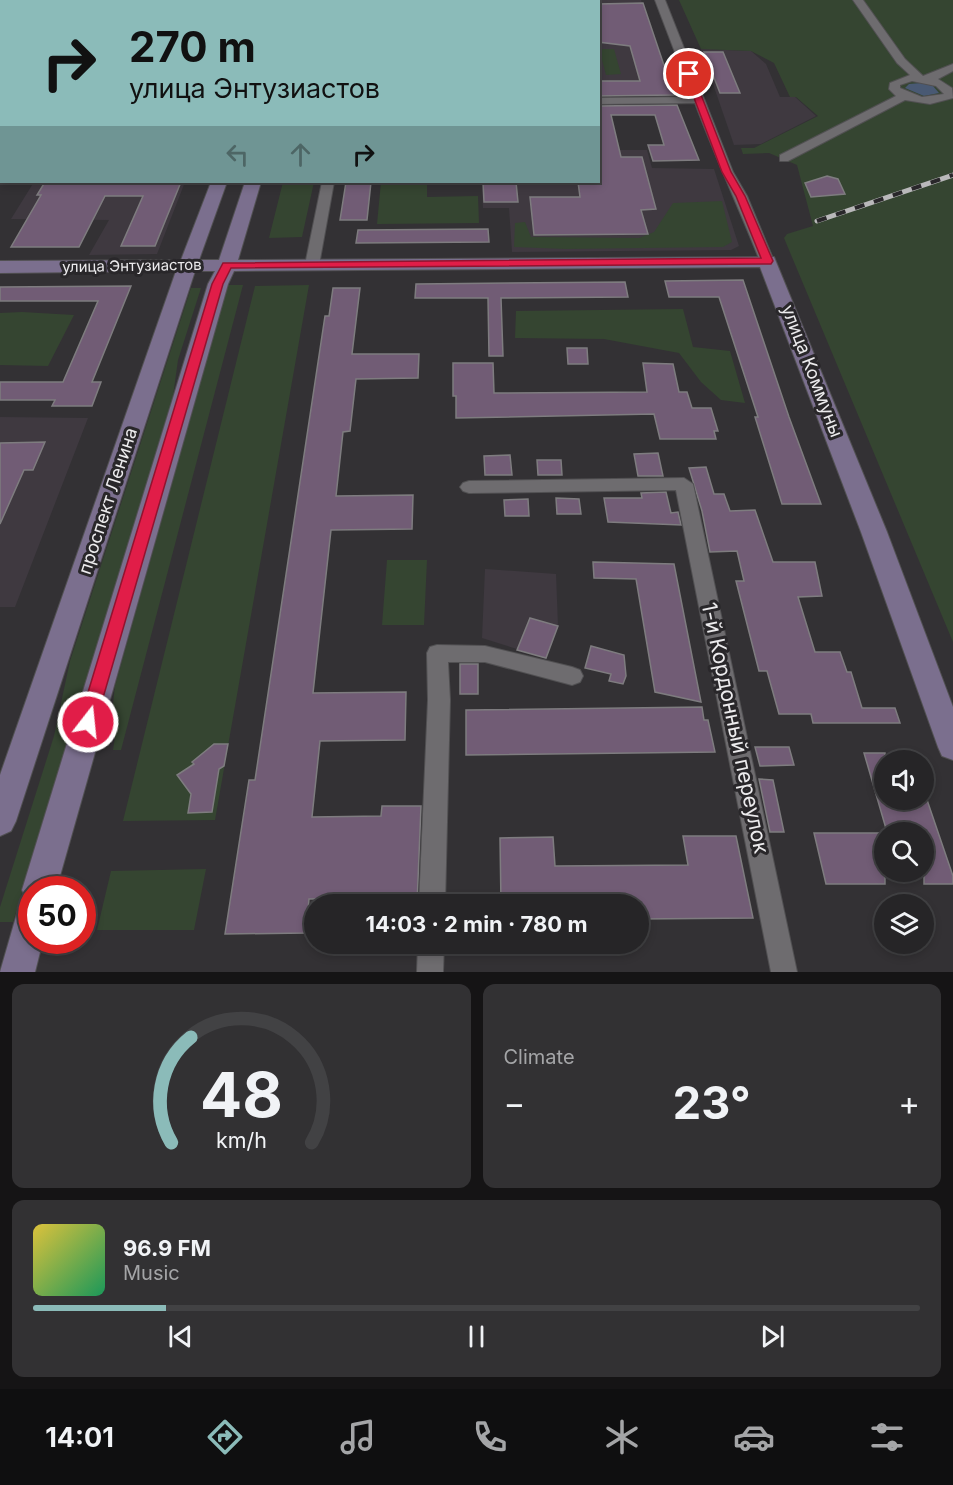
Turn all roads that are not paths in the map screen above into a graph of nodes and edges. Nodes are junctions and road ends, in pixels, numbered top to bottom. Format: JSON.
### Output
{"nodes":[{"id":1,"x":660,"y":0,"type":"edge"},
{"id":2,"x":845,"y":0,"type":"edge"},
{"id":3,"x":858,"y":0,"type":"edge"},
{"id":4,"x":953,"y":67,"type":"edge"},
{"id":5,"x":953,"y":78,"type":"edge"},
{"id":6,"x":905,"y":79,"type":"junction"},
{"id":7,"x":924,"y":79,"type":"junction"},
{"id":8,"x":941,"y":84,"type":"junction"},
{"id":9,"x":904,"y":96,"type":"junction"},
{"id":10,"x":699,"y":100,"type":"junction"},
{"id":11,"x":600,"y":101,"type":"edge"},
{"id":12,"x":784,"y":158,"type":"dead end"},
{"id":13,"x":219,"y":183,"type":"edge"},
{"id":14,"x":253,"y":183,"type":"edge"},
{"id":15,"x":328,"y":183,"type":"edge"},
{"id":16,"x":767,"y":261,"type":"junction"},
{"id":17,"x":189,"y":265,"type":"junction"},
{"id":18,"x":227,"y":265,"type":"junction"},
{"id":19,"x":312,"y":265,"type":"junction"},
{"id":20,"x":0,"y":267,"type":"edge"},
{"id":21,"x":469,"y":487,"type":"dead end"},
{"id":22,"x":572,"y":676,"type":"dead end"},
{"id":23,"x":953,"y":747,"type":"edge"},
{"id":24,"x":0,"y":821,"type":"edge"},
{"id":25,"x":43,"y":876,"type":"edge"},
{"id":26,"x":432,"y":894,"type":"edge"},
{"id":27,"x":22,"y":954,"type":"edge"},
{"id":28,"x":431,"y":954,"type":"edge"},
{"id":29,"x":17,"y":972,"type":"edge"},
{"id":30,"x":430,"y":972,"type":"edge"},
{"id":31,"x":784,"y":972,"type":"edge"}],
"edges":[{"from":1,"to":10,"type":"street","name":"улица Коммуны"},
{"from":2,"to":6,"type":"street"},
{"from":3,"to":7,"type":"street"},
{"from":4,"to":7,"type":"street"},
{"from":5,"to":8,"type":"street"},
{"from":6,"to":7,"type":"street"},
{"from":6,"to":9,"type":"street"},
{"from":7,"to":8,"type":"street"},
{"from":8,"to":9,"type":"street"},
{"from":9,"to":12,"type":"street"},
{"from":10,"to":11,"type":"street"},
{"from":10,"to":16,"type":"street","name":"улица Коммуны"},
{"from":13,"to":17,"type":"main road","name":"проспект Ленина"},
{"from":14,"to":18,"type":"main road"},
{"from":15,"to":19,"type":"street"},
{"from":16,"to":19,"type":"main road","name":"улица Энтузиастов"},
{"from":16,"to":23,"type":"main road","name":"улица Коммуны"},
{"from":17,"to":18,"type":"main road","name":"улица Энтузиастов"},
{"from":17,"to":20,"type":"main road","name":"улица Энтузиастов"},
{"from":17,"to":24,"type":"main road","name":"проспект Ленина"},
{"from":18,"to":19,"type":"main road","name":"улица Энтузиастов"},
{"from":18,"to":25,"type":"main road"},
{"from":21,"to":31,"type":"street","name":"1-й Кордонный переулок"},
{"from":22,"to":26,"type":"street"},
{"from":27,"to":29,"type":"main road"},
{"from":28,"to":30,"type":"street"}]}
